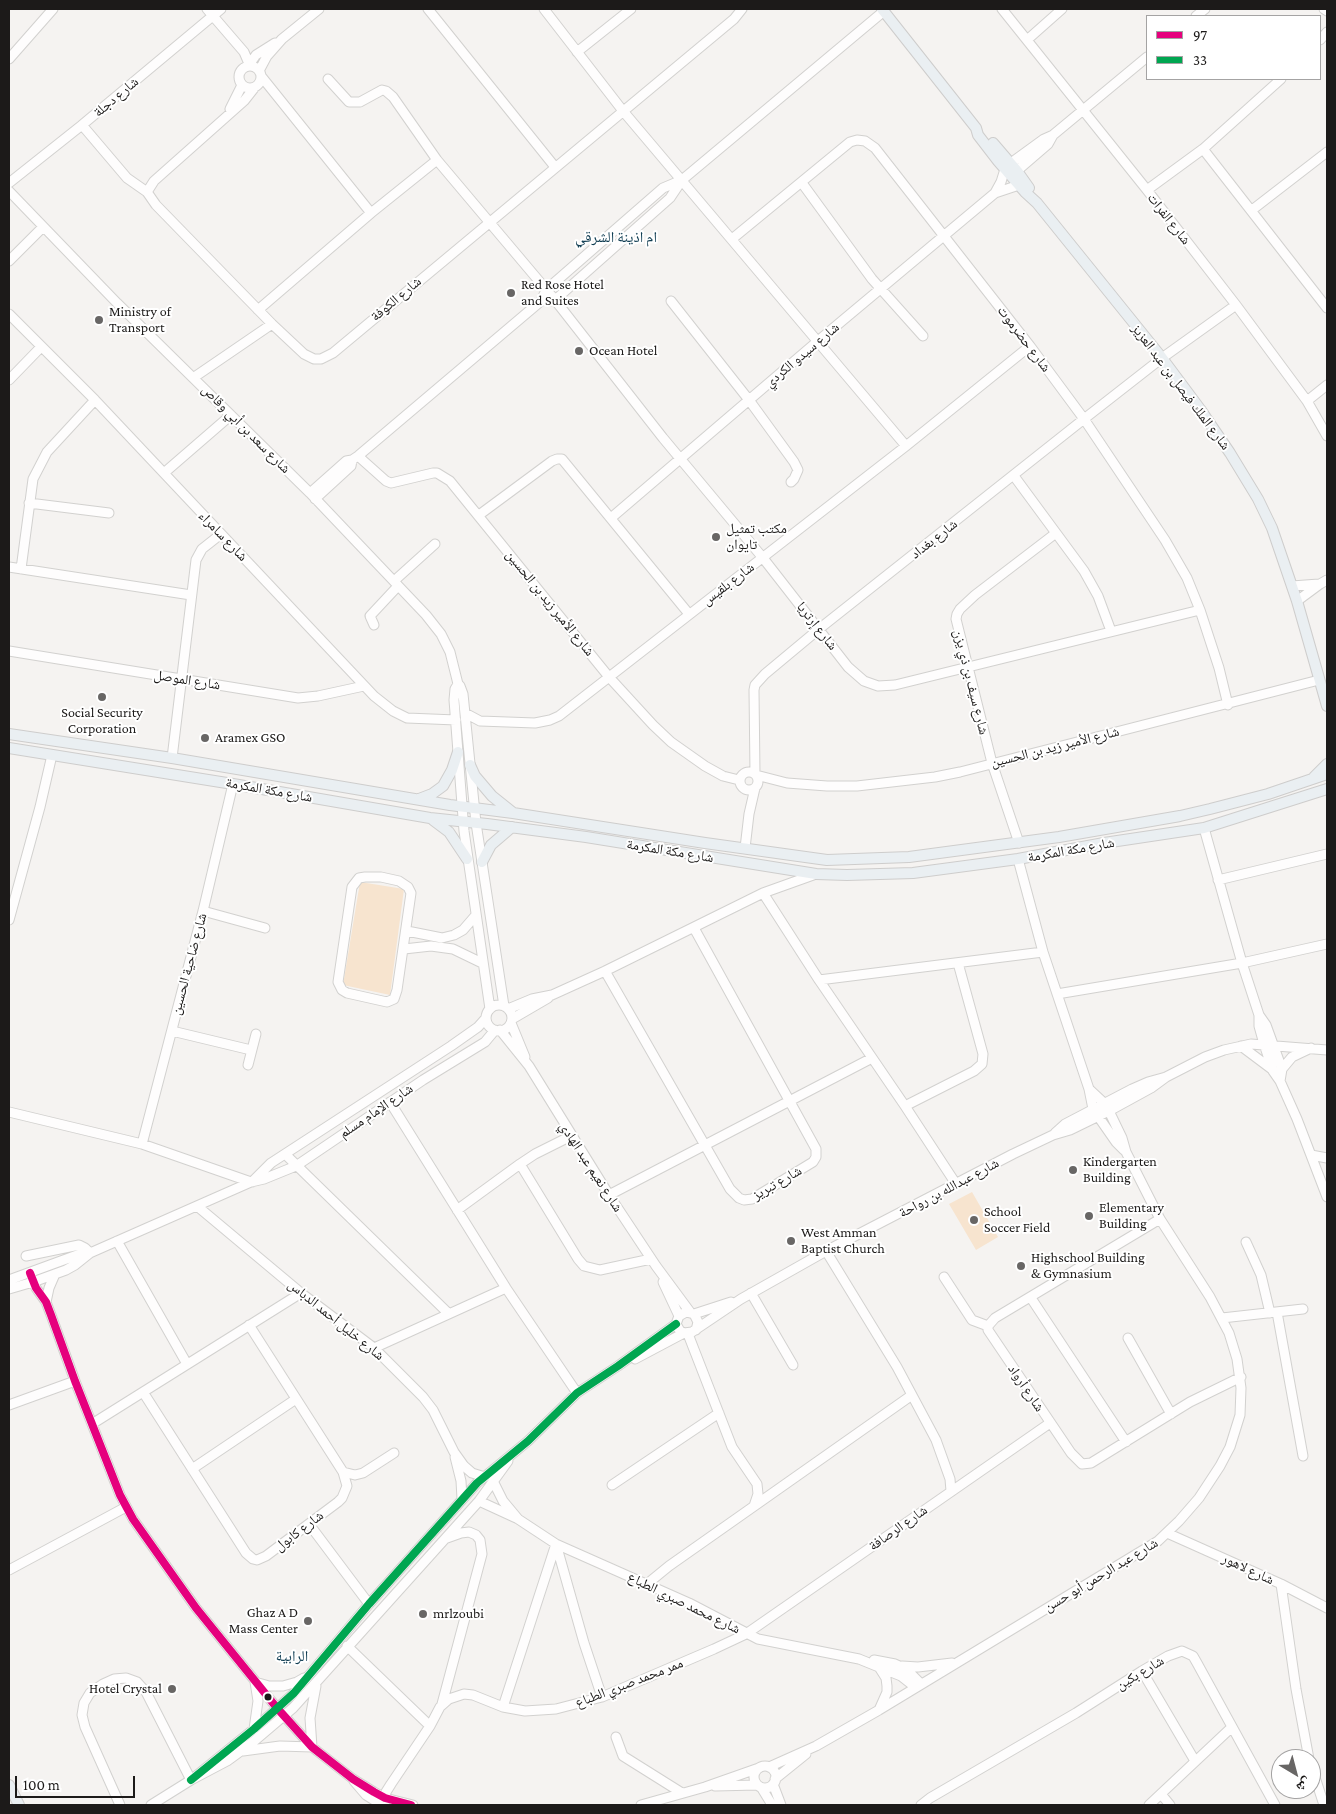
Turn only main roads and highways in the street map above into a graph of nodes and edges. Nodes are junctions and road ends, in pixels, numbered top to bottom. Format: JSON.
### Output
{"nodes":[{"id":1,"x":883,"y":10,"type":"edge"},
{"id":2,"x":1011,"y":170,"type":"junction"},
{"id":3,"x":1037,"y":203,"type":"junction"},
{"id":4,"x":1327,"y":706,"type":"edge"},
{"id":5,"x":9,"y":734,"type":"edge"},
{"id":6,"x":9,"y":748,"type":"edge"},
{"id":7,"x":458,"y":752,"type":"road end"},
{"id":8,"x":1327,"y":764,"type":"edge"},
{"id":9,"x":470,"y":765,"type":"road end"},
{"id":10,"x":1327,"y":774,"type":"edge"},
{"id":11,"x":1307,"y":782,"type":"junction"},
{"id":12,"x":1327,"y":789,"type":"edge"},
{"id":13,"x":419,"y":799,"type":"junction"},
{"id":14,"x":513,"y":813,"type":"junction"},
{"id":15,"x":430,"y":818,"type":"junction"},
{"id":16,"x":512,"y":827,"type":"junction"},
{"id":17,"x":467,"y":859,"type":"road end"},
{"id":18,"x":482,"y":862,"type":"road end"},
{"id":19,"x":9,"y":1785,"type":"edge"},
{"id":20,"x":19,"y":1805,"type":"edge"}],
"edges":[{"from":1,"to":2,"type":"main road","name":"شارع الملك فيصل بن عبد العزيز"},
{"from":2,"to":3,"type":"main road","name":"شارع الملك فيصل بن عبد العزيز"},
{"from":2,"to":3,"type":"main road","name":"شارع الملك فيصل بن عبد العزيز"},
{"from":3,"to":4,"type":"main road","name":"شارع الملك فيصل بن عبد العزيز"},
{"from":5,"to":13,"type":"main road","name":"شارع مكة المكرمة"},
{"from":6,"to":15,"type":"main road","name":"شارع مكة المكرمة"},
{"from":7,"to":13,"type":"main road"},
{"from":8,"to":11,"type":"main road"},
{"from":9,"to":14,"type":"main road"},
{"from":10,"to":11,"type":"main road","name":"شارع مكة المكرمة"},
{"from":11,"to":14,"type":"main road","name":"شارع مكة المكرمة"},
{"from":12,"to":16,"type":"main road","name":"شارع مكة المكرمة"},
{"from":13,"to":14,"type":"main road","name":"شارع مكة المكرمة"},
{"from":15,"to":16,"type":"main road","name":"شارع مكة المكرمة"},
{"from":15,"to":17,"type":"main road"},
{"from":16,"to":18,"type":"main road"},
{"from":19,"to":20,"type":"main road"}]}
